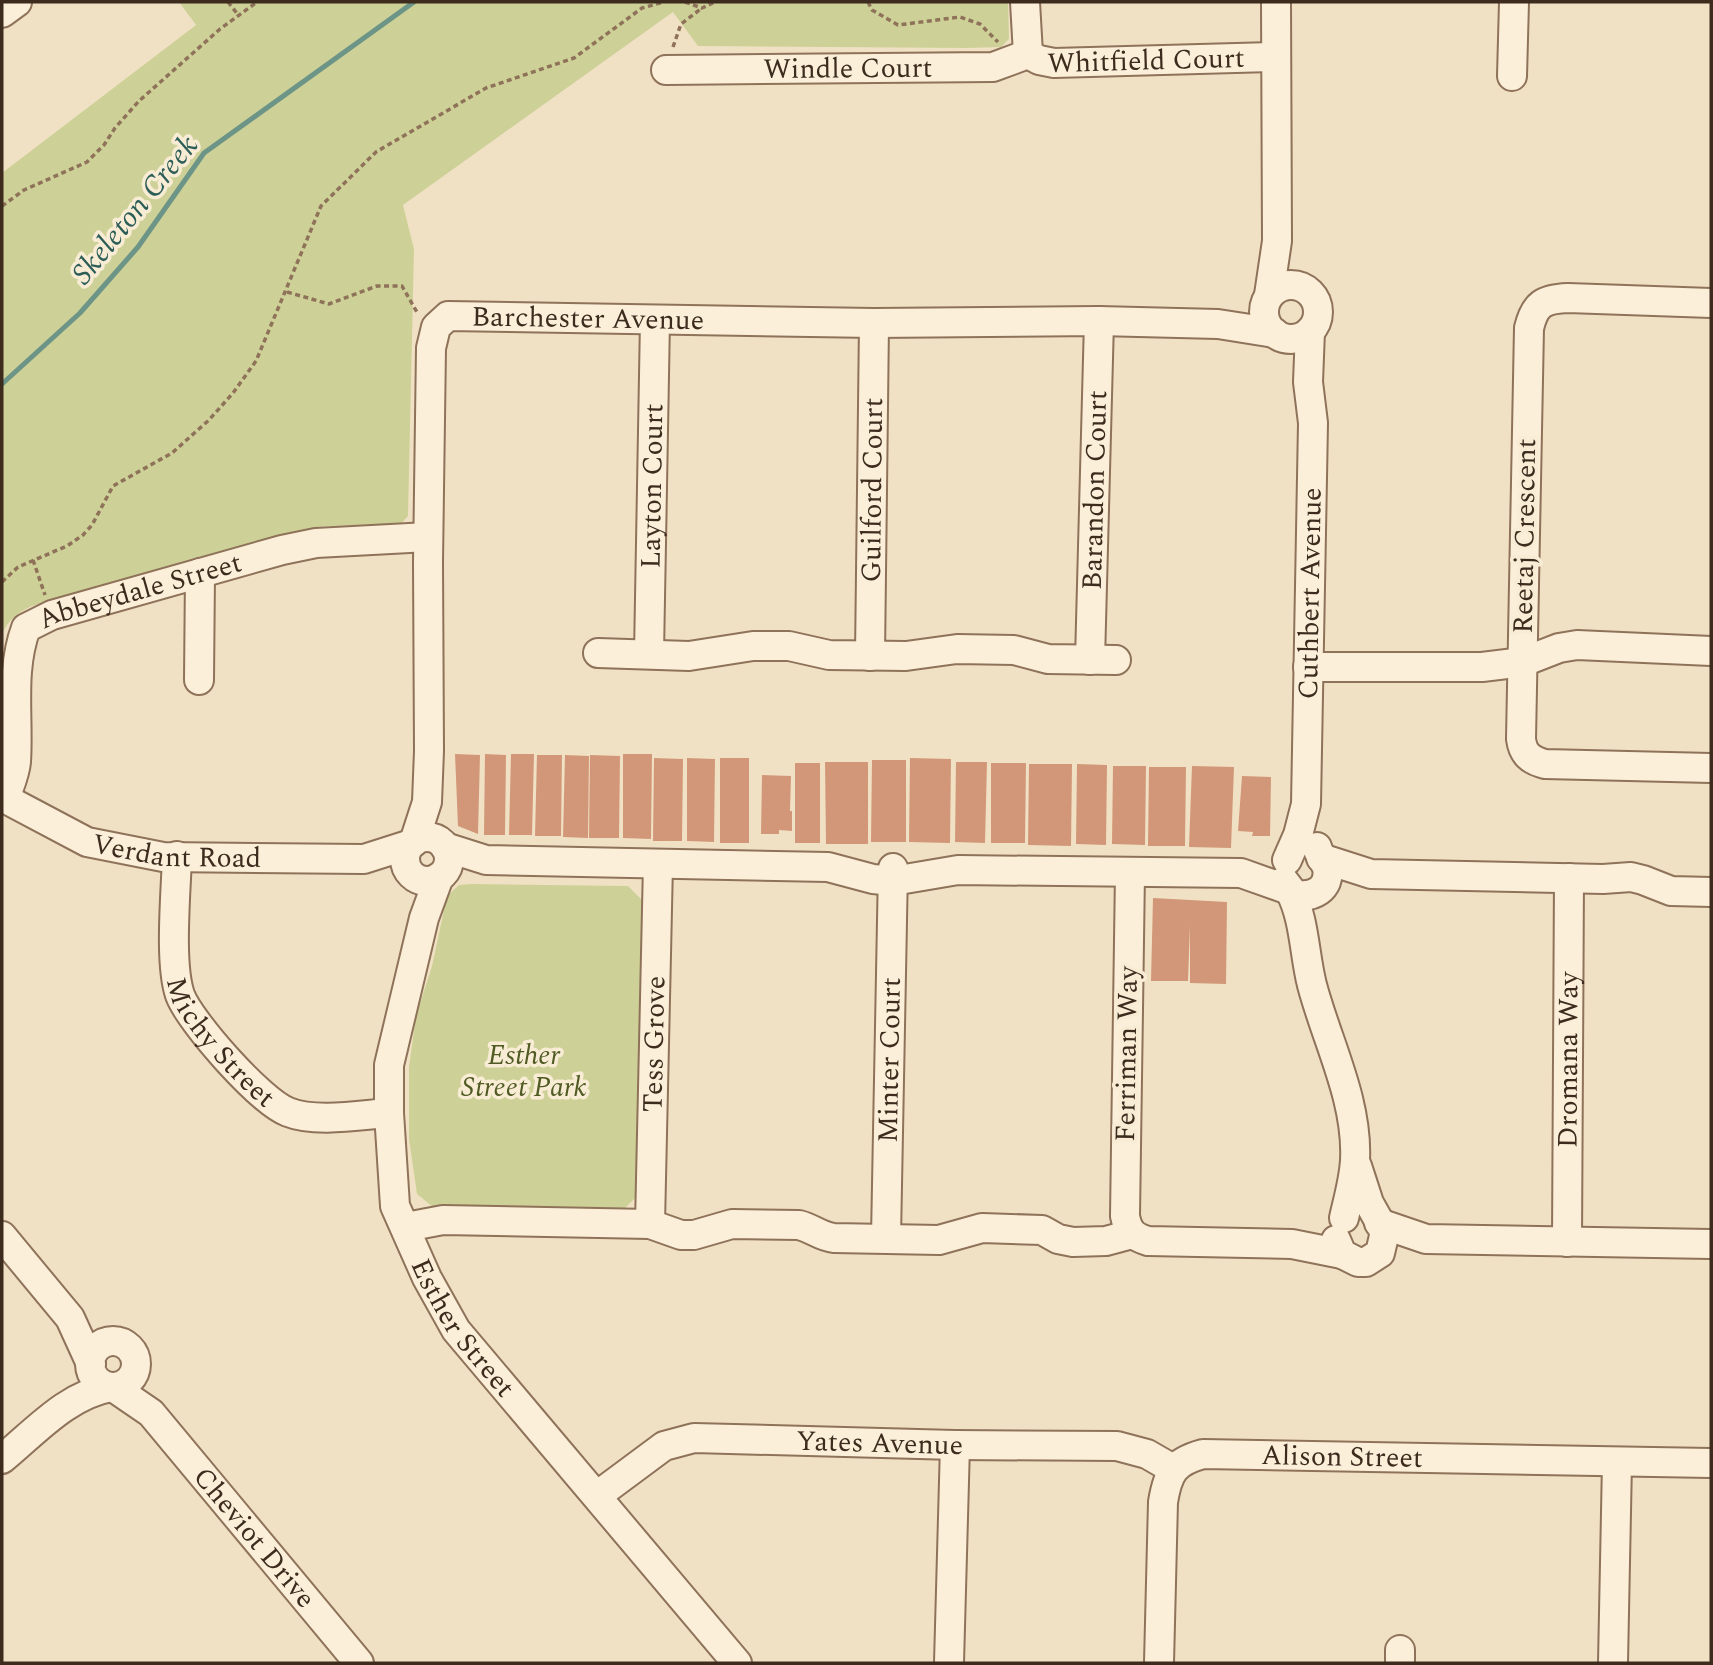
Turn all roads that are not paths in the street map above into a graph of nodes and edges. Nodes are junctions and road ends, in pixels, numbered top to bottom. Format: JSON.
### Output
{"nodes":[{"id":1,"x":17,"y":2,"type":"edge"},
{"id":2,"x":1025,"y":2,"type":"edge"},
{"id":3,"x":1276,"y":2,"type":"edge"},
{"id":4,"x":1514,"y":2,"type":"edge"},
{"id":5,"x":2,"y":13,"type":"edge"},
{"id":6,"x":1020,"y":57,"type":"junction"},
{"id":7,"x":1275,"y":57,"type":"junction"},
{"id":8,"x":666,"y":71,"type":"road end"},
{"id":9,"x":1513,"y":76,"type":"dead end"},
{"id":10,"x":1278,"y":241,"type":"junction"},
{"id":11,"x":1300,"y":286,"type":"junction"},
{"id":12,"x":1267,"y":301,"type":"junction"},
{"id":13,"x":1711,"y":303,"type":"edge"},
{"id":14,"x":655,"y":320,"type":"junction"},
{"id":15,"x":1099,"y":321,"type":"junction"},
{"id":16,"x":874,"y":323,"type":"junction"},
{"id":17,"x":1218,"y":324,"type":"junction"},
{"id":18,"x":1291,"y":335,"type":"junction"},
{"id":19,"x":428,"y":537,"type":"junction"},
{"id":20,"x":200,"y":573,"type":"junction"},
{"id":21,"x":1711,"y":650,"type":"edge"},
{"id":22,"x":598,"y":653,"type":"dead end"},
{"id":23,"x":649,"y":654,"type":"junction"},
{"id":24,"x":870,"y":656,"type":"junction"},
{"id":25,"x":1523,"y":662,"type":"junction"},
{"id":26,"x":1308,"y":667,"type":"junction"},
{"id":27,"x":199,"y":680,"type":"dead end"},
{"id":28,"x":1711,"y":768,"type":"edge"},
{"id":29,"x":4,"y":798,"type":"edge"},
{"id":30,"x":427,"y":802,"type":"junction"},
{"id":31,"x":1306,"y":804,"type":"junction"},
{"id":32,"x":412,"y":843,"type":"junction"},
{"id":33,"x":177,"y":856,"type":"junction"},
{"id":34,"x":1321,"y":857,"type":"junction"},
{"id":35,"x":364,"y":859,"type":"junction"},
{"id":36,"x":1286,"y":860,"type":"junction"},
{"id":37,"x":658,"y":864,"type":"junction"},
{"id":38,"x":433,"y":865,"type":"junction"},
{"id":39,"x":1130,"y":872,"type":"junction"},
{"id":40,"x":1241,"y":873,"type":"junction"},
{"id":41,"x":893,"y":874,"type":"junction"},
{"id":42,"x":1371,"y":874,"type":"junction"},
{"id":43,"x":1569,"y":878,"type":"junction"},
{"id":44,"x":1303,"y":892,"type":"junction"},
{"id":45,"x":1703,"y":892,"type":"edge"},
{"id":46,"x":389,"y":1113,"type":"junction"},
{"id":47,"x":1355,"y":1160,"type":"junction"},
{"id":48,"x":1342,"y":1222,"type":"junction"},
{"id":49,"x":1379,"y":1222,"type":"junction"},
{"id":50,"x":650,"y":1224,"type":"junction"},
{"id":51,"x":406,"y":1227,"type":"junction"},
{"id":52,"x":1132,"y":1234,"type":"junction"},
{"id":53,"x":2,"y":1236,"type":"edge"},
{"id":54,"x":886,"y":1238,"type":"junction"},
{"id":55,"x":1426,"y":1240,"type":"junction"},
{"id":56,"x":1567,"y":1242,"type":"junction"},
{"id":57,"x":1292,"y":1244,"type":"junction"},
{"id":58,"x":1711,"y":1244,"type":"edge"},
{"id":59,"x":1342,"y":1254,"type":"junction"},
{"id":60,"x":1374,"y":1258,"type":"junction"},
{"id":61,"x":70,"y":1318,"type":"junction"},
{"id":62,"x":115,"y":1342,"type":"junction"},
{"id":63,"x":135,"y":1361,"type":"junction"},
{"id":64,"x":91,"y":1364,"type":"junction"},
{"id":65,"x":112,"y":1387,"type":"junction"},
{"id":66,"x":71,"y":1402,"type":"junction"},
{"id":67,"x":151,"y":1413,"type":"junction"},
{"id":68,"x":955,"y":1445,"type":"junction"},
{"id":69,"x":2,"y":1460,"type":"edge"},
{"id":70,"x":1617,"y":1462,"type":"junction"},
{"id":71,"x":1711,"y":1463,"type":"edge"},
{"id":72,"x":1173,"y":1469,"type":"junction"},
{"id":73,"x":598,"y":1495,"type":"junction"},
{"id":74,"x":359,"y":1663,"type":"edge"},
{"id":75,"x":737,"y":1663,"type":"edge"},
{"id":76,"x":949,"y":1663,"type":"edge"},
{"id":77,"x":1159,"y":1663,"type":"edge"},
{"id":78,"x":1613,"y":1663,"type":"edge"}],
"edges":[{"from":1,"to":5,"type":"street"},
{"from":2,"to":6,"type":"street","name":"Whitfield Court"},
{"from":3,"to":7,"type":"street"},
{"from":4,"to":9,"type":"street"},
{"from":6,"to":7,"type":"street","name":"Whitfield Court"},
{"from":6,"to":8,"type":"street","name":"Windle Court"},
{"from":7,"to":10,"type":"street"},
{"from":10,"to":11,"type":"street"},
{"from":10,"to":12,"type":"street"},
{"from":11,"to":12,"type":"street"},
{"from":11,"to":18,"type":"street"},
{"from":12,"to":17,"type":"street","name":"Barchester Avenue"},
{"from":12,"to":18,"type":"street"},
{"from":13,"to":25,"type":"street","name":"Reetaj Crescent"},
{"from":14,"to":16,"type":"street","name":"Barchester Avenue"},
{"from":14,"to":19,"type":"street","name":"Barchester Avenue"},
{"from":14,"to":23,"type":"street","name":"Layton Court"},
{"from":15,"to":16,"type":"street","name":"Barchester Avenue"},
{"from":15,"to":17,"type":"street","name":"Barchester Avenue"},
{"from":15,"to":24,"type":"street","name":"Barandon Court"},
{"from":16,"to":24,"type":"street","name":"Guilford Court"},
{"from":17,"to":18,"type":"street","name":"Barchester Avenue"},
{"from":18,"to":26,"type":"street","name":"Cuthbert Avenue"},
{"from":19,"to":20,"type":"street","name":"Abbeydale Street"},
{"from":19,"to":30,"type":"street","name":"Barchester Avenue"},
{"from":20,"to":27,"type":"street"},
{"from":20,"to":29,"type":"street","name":"Abbeydale Street"},
{"from":21,"to":25,"type":"street"},
{"from":22,"to":23,"type":"street"},
{"from":23,"to":24,"type":"street"},
{"from":25,"to":26,"type":"street"},
{"from":25,"to":28,"type":"street","name":"Reetaj Crescent"},
{"from":26,"to":31,"type":"street","name":"Cuthbert Avenue"},
{"from":29,"to":33,"type":"street","name":"Verdant Road"},
{"from":30,"to":32,"type":"street","name":"Barchester Avenue"},
{"from":30,"to":38,"type":"street","name":"Barchester Avenue"},
{"from":31,"to":34,"type":"street","name":"Cuthbert Avenue"},
{"from":31,"to":36,"type":"street","name":"Cuthbert Avenue"},
{"from":32,"to":35,"type":"street","name":"Verdant Road"},
{"from":32,"to":38,"type":"street","name":"Verdant Road"},
{"from":33,"to":35,"type":"street","name":"Verdant Road"},
{"from":33,"to":46,"type":"street","name":"Michy Street"},
{"from":34,"to":36,"type":"street"},
{"from":34,"to":42,"type":"street"},
{"from":34,"to":44,"type":"street"},
{"from":35,"to":38,"type":"street","name":"Verdant Road"},
{"from":36,"to":40,"type":"street","name":"Verdant Road"},
{"from":36,"to":44,"type":"street"},
{"from":37,"to":38,"type":"street","name":"Verdant Road"},
{"from":37,"to":41,"type":"street","name":"Verdant Road"},
{"from":37,"to":50,"type":"street","name":"Tess Grove"},
{"from":38,"to":46,"type":"street","name":"Esther Street"},
{"from":39,"to":40,"type":"street","name":"Verdant Road"},
{"from":39,"to":41,"type":"street","name":"Verdant Road"},
{"from":39,"to":52,"type":"street","name":"Ferriman Way"},
{"from":40,"to":44,"type":"street","name":"Verdant Road"},
{"from":41,"to":54,"type":"street","name":"Minter Court"},
{"from":42,"to":43,"type":"street"},
{"from":42,"to":44,"type":"street"},
{"from":43,"to":45,"type":"street"},
{"from":43,"to":56,"type":"street","name":"Dromana Way"},
{"from":44,"to":47,"type":"street"},
{"from":46,"to":51,"type":"street","name":"Esther Street"},
{"from":47,"to":48,"type":"street"},
{"from":47,"to":49,"type":"street"},
{"from":48,"to":49,"type":"street"},
{"from":48,"to":57,"type":"street"},
{"from":48,"to":59,"type":"street"},
{"from":49,"to":55,"type":"street"},
{"from":49,"to":60,"type":"street"},
{"from":50,"to":51,"type":"street"},
{"from":50,"to":54,"type":"street"},
{"from":51,"to":73,"type":"street","name":"Esther Street"},
{"from":52,"to":54,"type":"street"},
{"from":52,"to":57,"type":"street"},
{"from":53,"to":61,"type":"street"},
{"from":55,"to":56,"type":"street"},
{"from":55,"to":60,"type":"street"},
{"from":56,"to":58,"type":"street"},
{"from":57,"to":59,"type":"street"},
{"from":59,"to":60,"type":"street"},
{"from":61,"to":62,"type":"street"},
{"from":61,"to":64,"type":"street"},
{"from":62,"to":63,"type":"street"},
{"from":62,"to":64,"type":"street"},
{"from":63,"to":65,"type":"street"},
{"from":63,"to":67,"type":"street","name":"Cheviot Drive"},
{"from":64,"to":65,"type":"street"},
{"from":64,"to":66,"type":"street"},
{"from":65,"to":66,"type":"street"},
{"from":65,"to":67,"type":"street","name":"Cheviot Drive"},
{"from":66,"to":69,"type":"street"},
{"from":67,"to":74,"type":"street","name":"Cheviot Drive"},
{"from":68,"to":72,"type":"street","name":"Yates Avenue"},
{"from":68,"to":73,"type":"street","name":"Yates Avenue"},
{"from":68,"to":76,"type":"street"},
{"from":70,"to":71,"type":"street","name":"Alison Street"},
{"from":70,"to":72,"type":"street","name":"Alison Street"},
{"from":70,"to":78,"type":"street"},
{"from":72,"to":77,"type":"street"},
{"from":73,"to":75,"type":"street","name":"Esther Street"}]}
